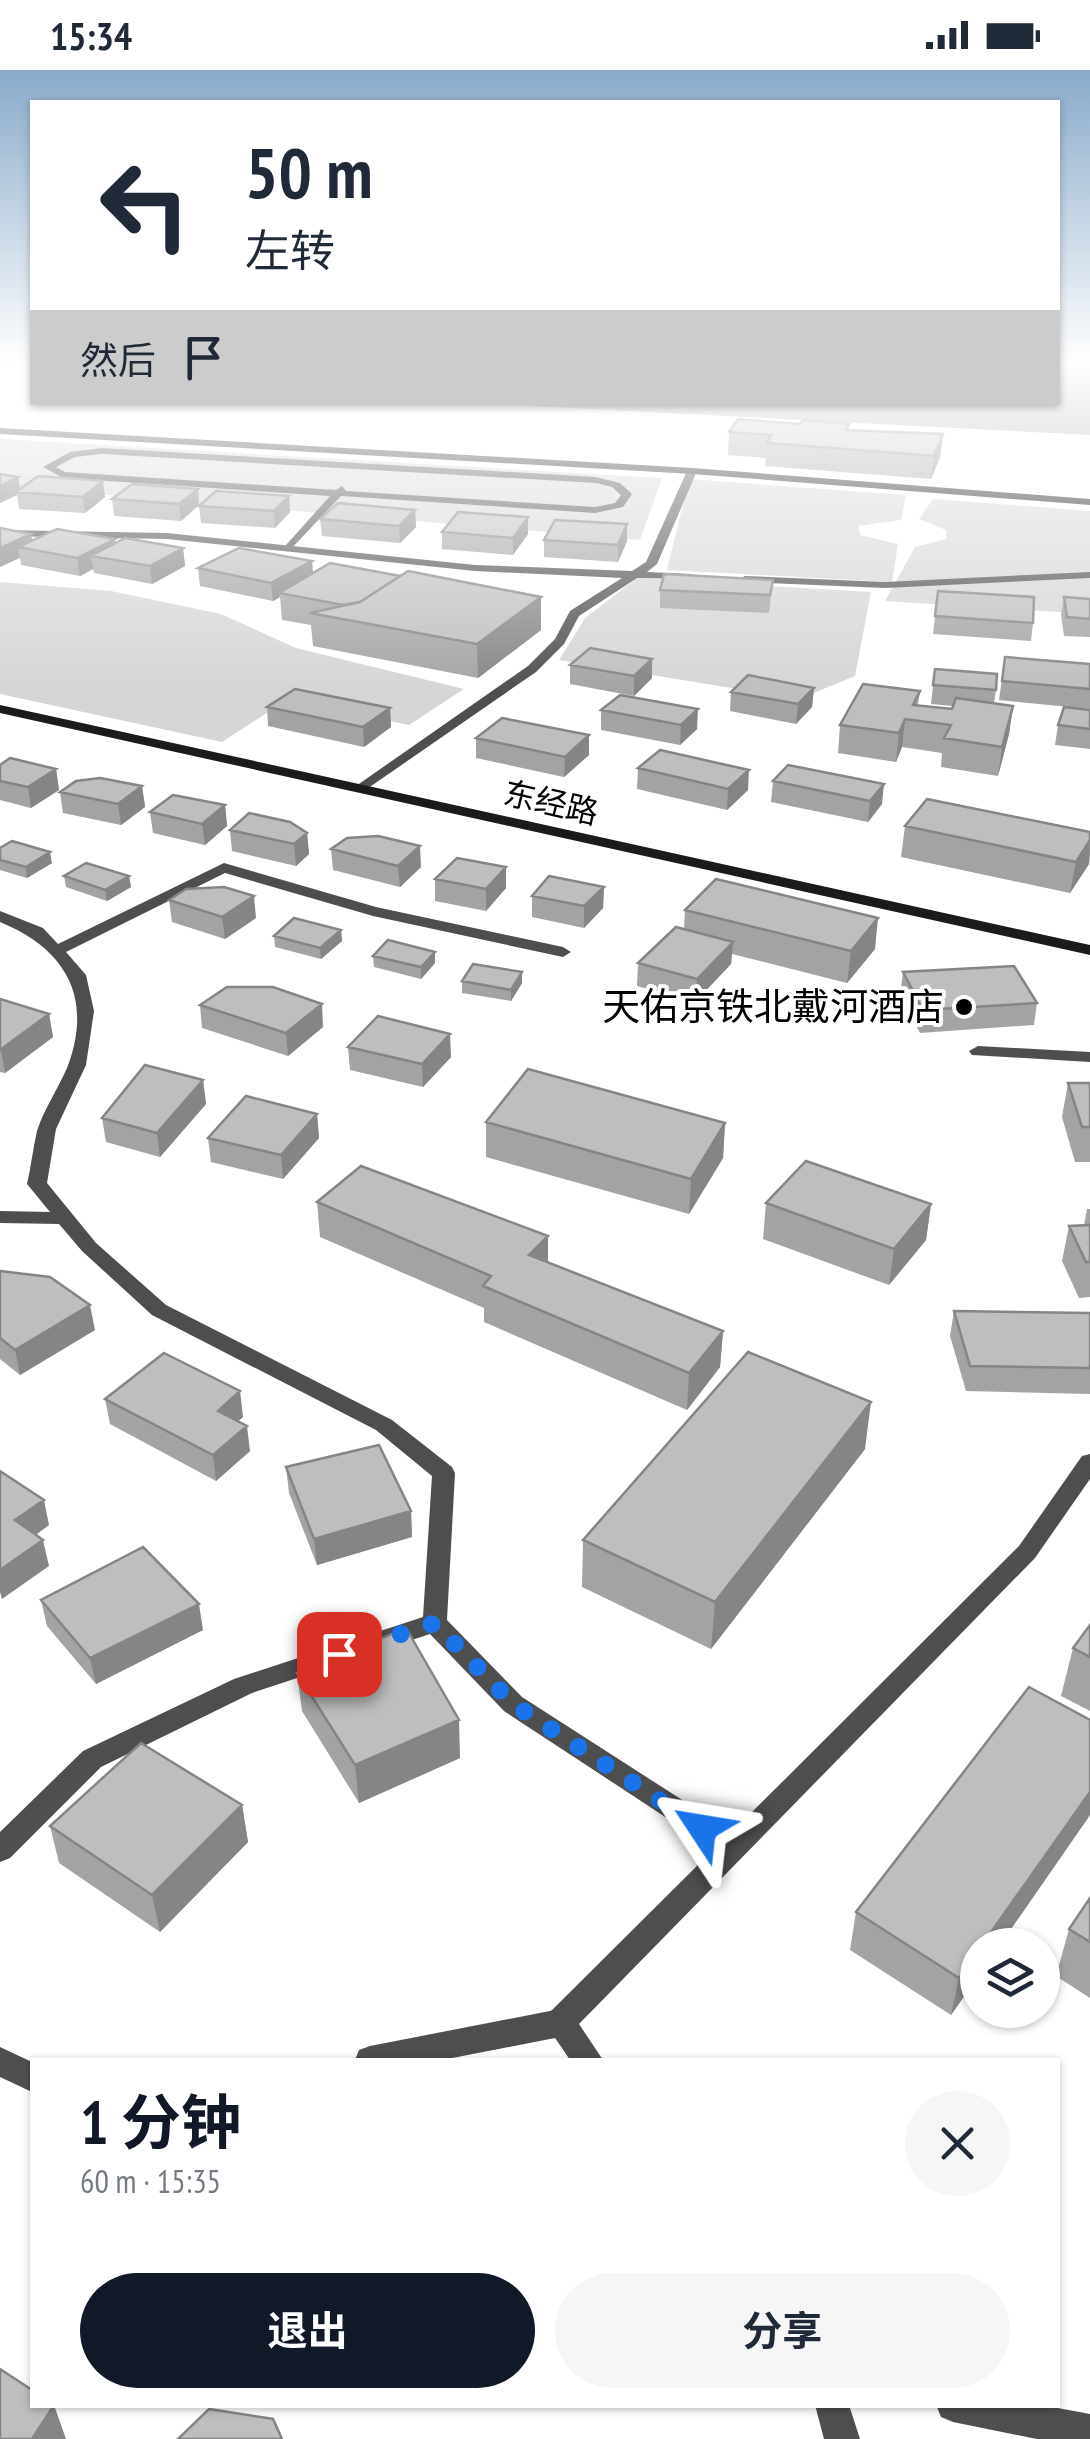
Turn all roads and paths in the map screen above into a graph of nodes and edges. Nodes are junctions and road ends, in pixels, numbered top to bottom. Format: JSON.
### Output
{"nodes":[{"id":1,"x":60,"y":475,"type":"edge"},
{"id":2,"x":354,"y":475,"type":"edge"},
{"id":3,"x":497,"y":475,"type":"edge"},
{"id":4,"x":690,"y":475,"type":"edge"},
{"id":5,"x":738,"y":475,"type":"edge"},
{"id":6,"x":338,"y":494,"type":"junction"},
{"id":7,"x":1090,"y":502,"type":"edge"},
{"id":8,"x":0,"y":532,"type":"edge"},
{"id":9,"x":290,"y":547,"type":"junction"},
{"id":10,"x":636,"y":574,"type":"junction"},
{"id":11,"x":1090,"y":575,"type":"edge"},
{"id":12,"x":712,"y":578,"type":"edge"},
{"id":13,"x":732,"y":578,"type":"edge"},
{"id":14,"x":0,"y":709,"type":"edge"},
{"id":15,"x":361,"y":789,"type":"junction"},
{"id":16,"x":0,"y":916,"type":"edge"},
{"id":17,"x":56,"y":950,"type":"junction"},
{"id":18,"x":1090,"y":950,"type":"edge"},
{"id":19,"x":563,"y":952,"type":"dead end"},
{"id":20,"x":978,"y":1051,"type":"dead end"},
{"id":21,"x":1090,"y":1056,"type":"edge"},
{"id":22,"x":0,"y":1217,"type":"edge"},
{"id":23,"x":65,"y":1218,"type":"junction"},
{"id":24,"x":1090,"y":1462,"type":"edge"},
{"id":25,"x":435,"y":1623,"type":"junction"},
{"id":26,"x":734,"y":1848,"type":"junction"},
{"id":27,"x":0,"y":1850,"type":"edge"},
{"id":28,"x":560,"y":2023,"type":"junction"},
{"id":29,"x":380,"y":2058,"type":"edge"},
{"id":30,"x":586,"y":2058,"type":"edge"},
{"id":31,"x":0,"y":2061,"type":"edge"},
{"id":32,"x":30,"y":2077,"type":"edge"},
{"id":33,"x":833,"y":2408,"type":"edge"},
{"id":34,"x":968,"y":2408,"type":"edge"},
{"id":35,"x":1090,"y":2432,"type":"edge"},
{"id":36,"x":842,"y":2439,"type":"edge"}],
"edges":[{"from":1,"to":6,"type":"street"},
{"from":2,"to":6,"type":"street"},
{"from":3,"to":6,"type":"street"},
{"from":4,"to":10,"type":"street"},
{"from":5,"to":7,"type":"main road"},
{"from":6,"to":9,"type":"street"},
{"from":8,"to":9,"type":"street"},
{"from":9,"to":10,"type":"street"},
{"from":10,"to":12,"type":"street"},
{"from":10,"to":15,"type":"street"},
{"from":11,"to":13,"type":"street"},
{"from":14,"to":15,"type":"main road","name":"东经路"},
{"from":15,"to":18,"type":"main road","name":"东经路"},
{"from":16,"to":17,"type":"street"},
{"from":17,"to":19,"type":"street"},
{"from":17,"to":23,"type":"street"},
{"from":20,"to":21,"type":"street"},
{"from":22,"to":23,"type":"street"},
{"from":23,"to":25,"type":"street"},
{"from":24,"to":26,"type":"street"},
{"from":25,"to":26,"type":"street"},
{"from":25,"to":27,"type":"street"},
{"from":26,"to":28,"type":"street"},
{"from":28,"to":29,"type":"street"},
{"from":28,"to":30,"type":"street"},
{"from":31,"to":32,"type":"street"},
{"from":33,"to":36,"type":"street"},
{"from":34,"to":35,"type":"street"}]}
